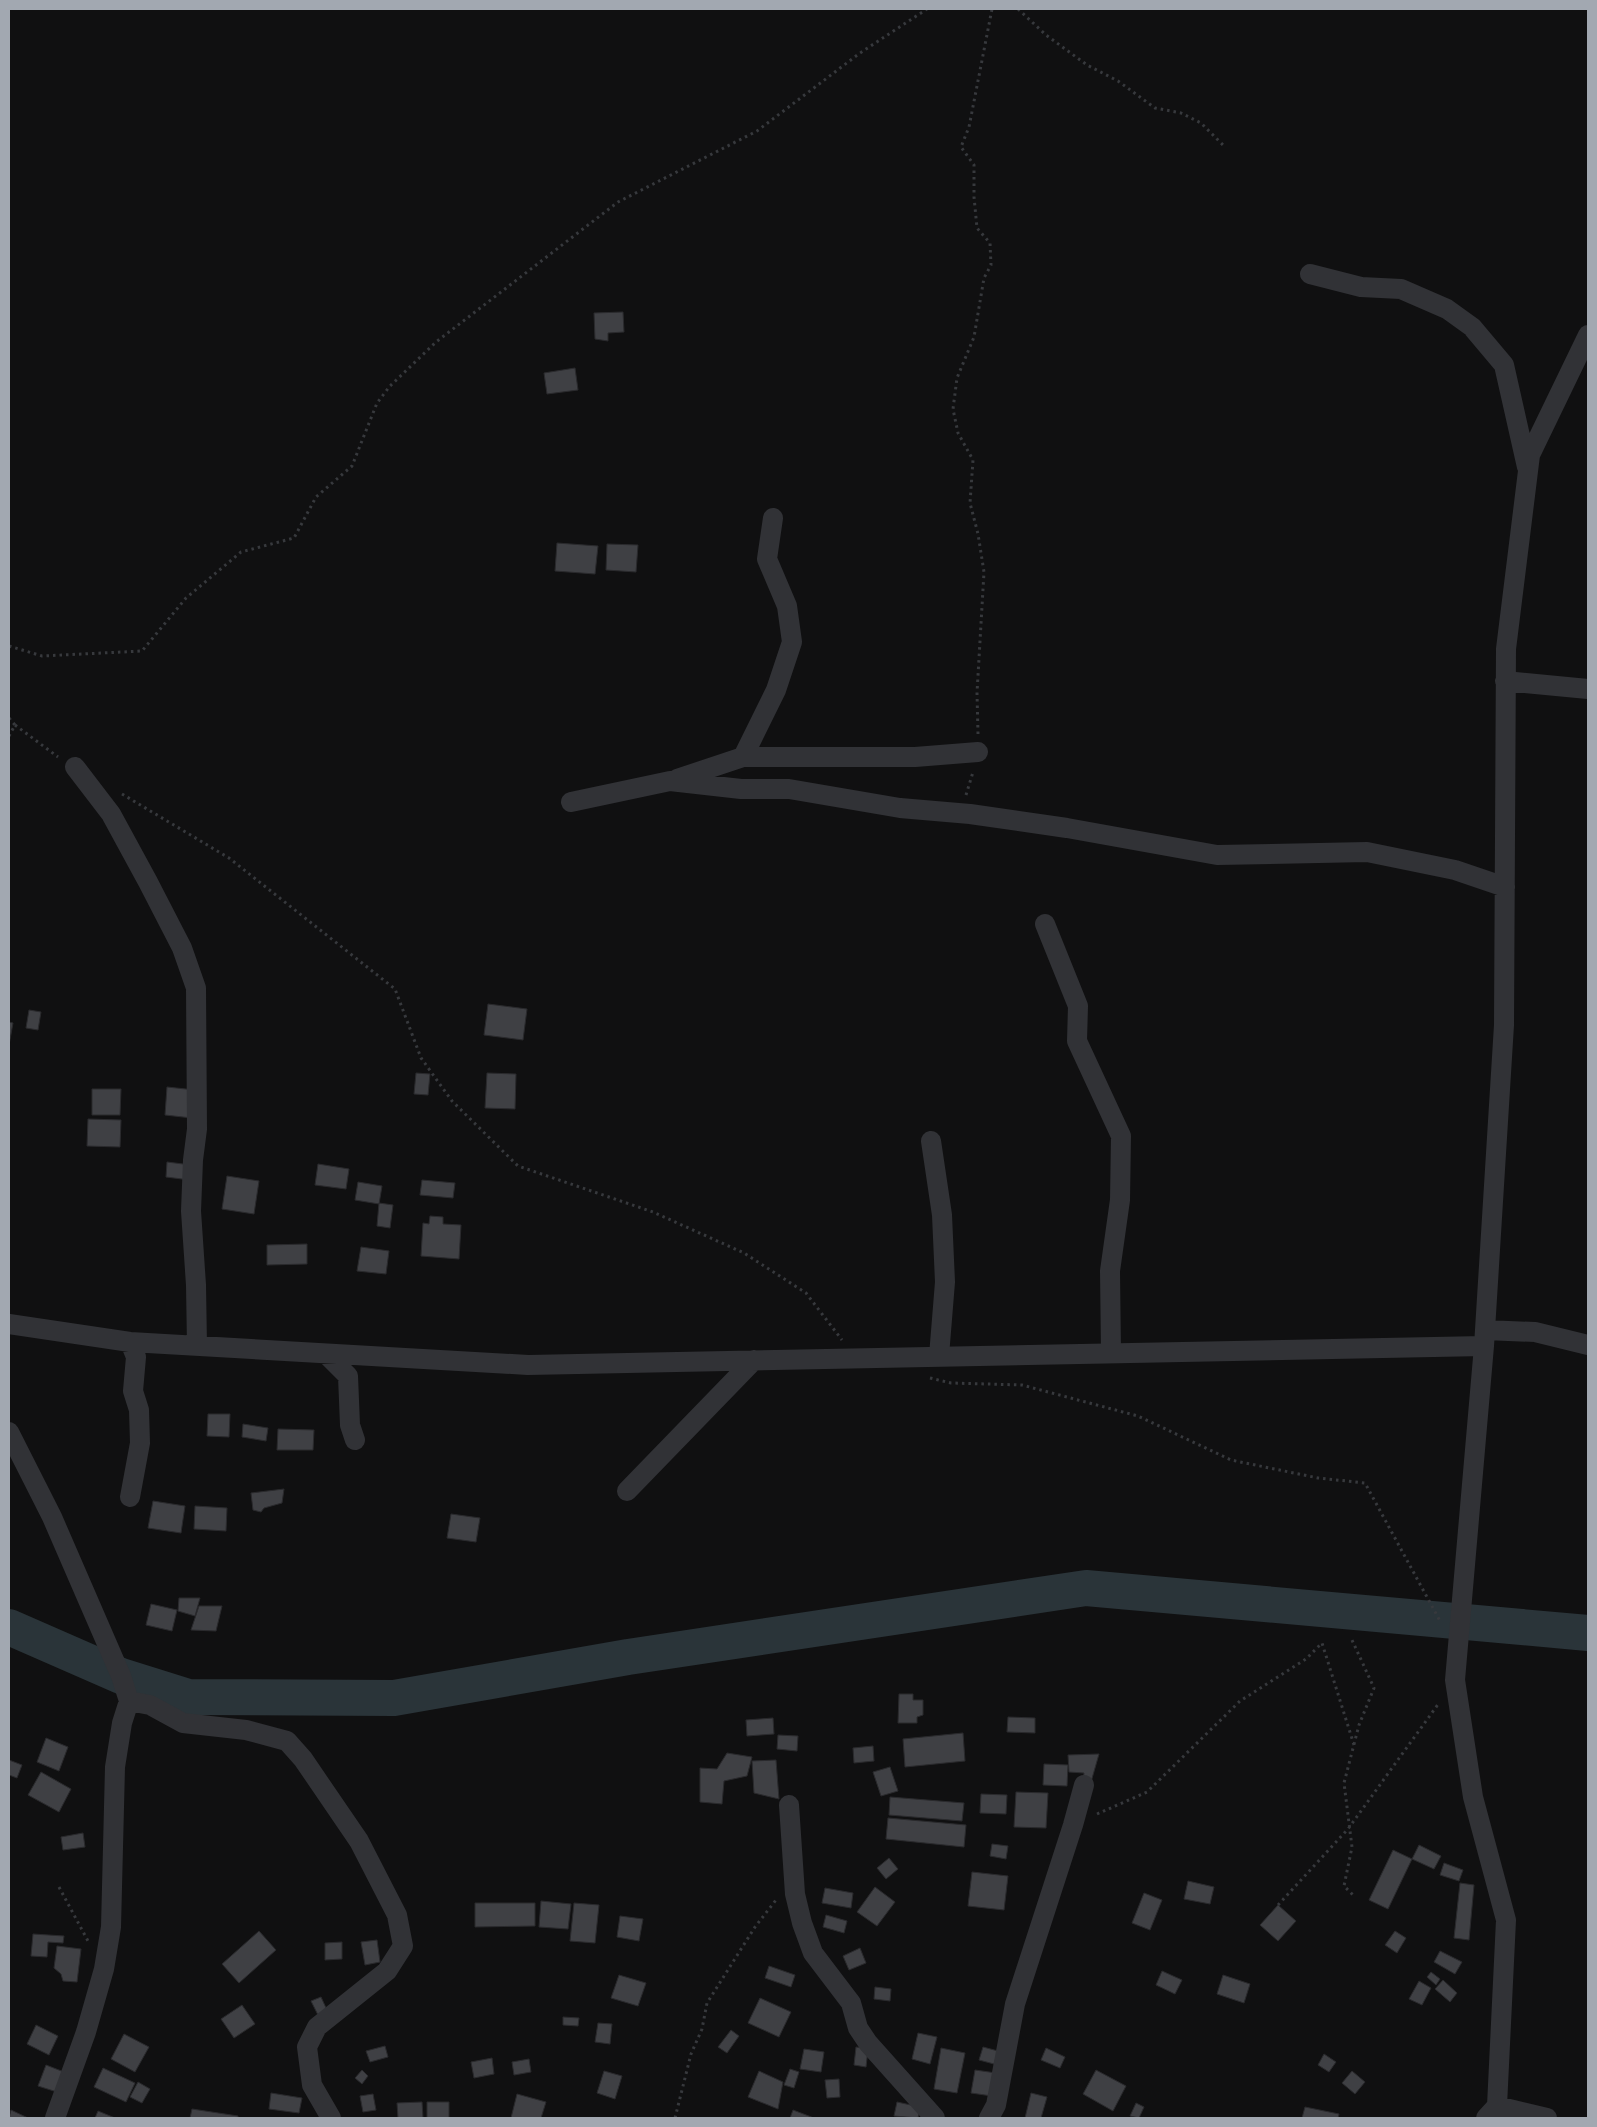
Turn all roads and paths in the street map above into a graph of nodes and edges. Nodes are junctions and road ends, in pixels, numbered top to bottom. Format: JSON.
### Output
{"nodes":[{"id":1,"x":927,"y":9,"type":"edge"},
{"id":2,"x":992,"y":9,"type":"edge"},
{"id":3,"x":1018,"y":9,"type":"edge"},
{"id":4,"x":1224,"y":146,"type":"dead end"},
{"id":5,"x":1310,"y":274,"type":"dead end"},
{"id":6,"x":1588,"y":335,"type":"edge"},
{"id":7,"x":1528,"y":471,"type":"junction"},
{"id":8,"x":773,"y":518,"type":"dead end"},
{"id":9,"x":9,"y":646,"type":"edge"},
{"id":10,"x":1505,"y":681,"type":"junction"},
{"id":11,"x":1588,"y":689,"type":"edge"},
{"id":12,"x":9,"y":718,"type":"edge"},
{"id":13,"x":15,"y":725,"type":"junction"},
{"id":14,"x":9,"y":736,"type":"edge"},
{"id":15,"x":978,"y":752,"type":"junction"},
{"id":16,"x":743,"y":757,"type":"junction"},
{"id":17,"x":75,"y":767,"type":"joint"},
{"id":18,"x":670,"y":782,"type":"junction"},
{"id":19,"x":118,"y":792,"type":"dead end"},
{"id":20,"x":571,"y":802,"type":"dead end"},
{"id":21,"x":970,"y":814,"type":"junction"},
{"id":22,"x":1504,"y":887,"type":"junction"},
{"id":23,"x":1045,"y":924,"type":"dead end"},
{"id":24,"x":931,"y":1141,"type":"dead end"},
{"id":25,"x":9,"y":1324,"type":"edge"},
{"id":26,"x":1485,"y":1338,"type":"junction"},
{"id":27,"x":130,"y":1342,"type":"junction"},
{"id":28,"x":1588,"y":1345,"type":"edge"},
{"id":29,"x":197,"y":1346,"type":"junction"},
{"id":30,"x":1111,"y":1353,"type":"junction"},
{"id":31,"x":326,"y":1354,"type":"junction"},
{"id":32,"x":939,"y":1356,"type":"junction"},
{"id":33,"x":851,"y":1358,"type":"junction"},
{"id":34,"x":754,"y":1360,"type":"junction"},
{"id":35,"x":924,"y":1376,"type":"dead end"},
{"id":36,"x":9,"y":1432,"type":"edge"},
{"id":37,"x":355,"y":1440,"type":"dead end"},
{"id":38,"x":627,"y":1491,"type":"dead end"},
{"id":39,"x":130,"y":1497,"type":"dead end"},
{"id":40,"x":1441,"y":1628,"type":"dead end"},
{"id":41,"x":1352,"y":1640,"type":"dead end"},
{"id":42,"x":1455,"y":1680,"type":"junction"},
{"id":43,"x":129,"y":1702,"type":"junction"},
{"id":44,"x":1354,"y":1745,"type":"junction"},
{"id":45,"x":1084,"y":1785,"type":"dead end"},
{"id":46,"x":789,"y":1805,"type":"dead end"},
{"id":47,"x":1073,"y":1825,"type":"junction"},
{"id":48,"x":1348,"y":1830,"type":"junction"},
{"id":49,"x":794,"y":1876,"type":"junction"},
{"id":50,"x":58,"y":1887,"type":"dead end"},
{"id":51,"x":1355,"y":1897,"type":"dead end"},
{"id":52,"x":1278,"y":1905,"type":"dead end"},
{"id":53,"x":104,"y":1969,"type":"junction"},
{"id":54,"x":1491,"y":2112,"type":"edge"},
{"id":55,"x":55,"y":2118,"type":"edge"},
{"id":56,"x":331,"y":2118,"type":"edge"},
{"id":57,"x":675,"y":2118,"type":"edge"},
{"id":58,"x":935,"y":2118,"type":"edge"},
{"id":59,"x":989,"y":2118,"type":"edge"},
{"id":60,"x":1547,"y":2118,"type":"edge"}],
"edges":[{"from":1,"to":9,"type":"path"},
{"from":2,"to":15,"type":"path"},
{"from":3,"to":4,"type":"path"},
{"from":5,"to":7,"type":"street"},
{"from":6,"to":7,"type":"street"},
{"from":7,"to":10,"type":"street"},
{"from":8,"to":16,"type":"street"},
{"from":10,"to":11,"type":"street"},
{"from":10,"to":22,"type":"street"},
{"from":12,"to":13,"type":"path"},
{"from":13,"to":14,"type":"path"},
{"from":13,"to":17,"type":"path"},
{"from":15,"to":16,"type":"street"},
{"from":15,"to":21,"type":"path"},
{"from":16,"to":18,"type":"street"},
{"from":17,"to":29,"type":"street"},
{"from":18,"to":20,"type":"street"},
{"from":18,"to":21,"type":"street"},
{"from":19,"to":33,"type":"path"},
{"from":21,"to":22,"type":"street"},
{"from":22,"to":26,"type":"street"},
{"from":23,"to":30,"type":"street"},
{"from":24,"to":32,"type":"street"},
{"from":25,"to":27,"type":"street"},
{"from":26,"to":28,"type":"street"},
{"from":26,"to":30,"type":"street"},
{"from":26,"to":42,"type":"street"},
{"from":27,"to":29,"type":"street"},
{"from":27,"to":39,"type":"street"},
{"from":29,"to":31,"type":"street"},
{"from":30,"to":32,"type":"street"},
{"from":31,"to":34,"type":"street"},
{"from":31,"to":37,"type":"street"},
{"from":32,"to":33,"type":"street"},
{"from":33,"to":34,"type":"street"},
{"from":34,"to":38,"type":"street"},
{"from":35,"to":40,"type":"path"},
{"from":36,"to":43,"type":"street"},
{"from":41,"to":44,"type":"path"},
{"from":42,"to":48,"type":"path"},
{"from":42,"to":54,"type":"street"},
{"from":43,"to":53,"type":"street"},
{"from":43,"to":56,"type":"street"},
{"from":44,"to":47,"type":"path"},
{"from":44,"to":48,"type":"path"},
{"from":45,"to":47,"type":"street"},
{"from":46,"to":49,"type":"street"},
{"from":47,"to":59,"type":"street"},
{"from":48,"to":51,"type":"path"},
{"from":48,"to":52,"type":"path"},
{"from":49,"to":57,"type":"path"},
{"from":49,"to":58,"type":"street"},
{"from":50,"to":53,"type":"path"},
{"from":53,"to":55,"type":"street"},
{"from":54,"to":60,"type":"street"}]}
